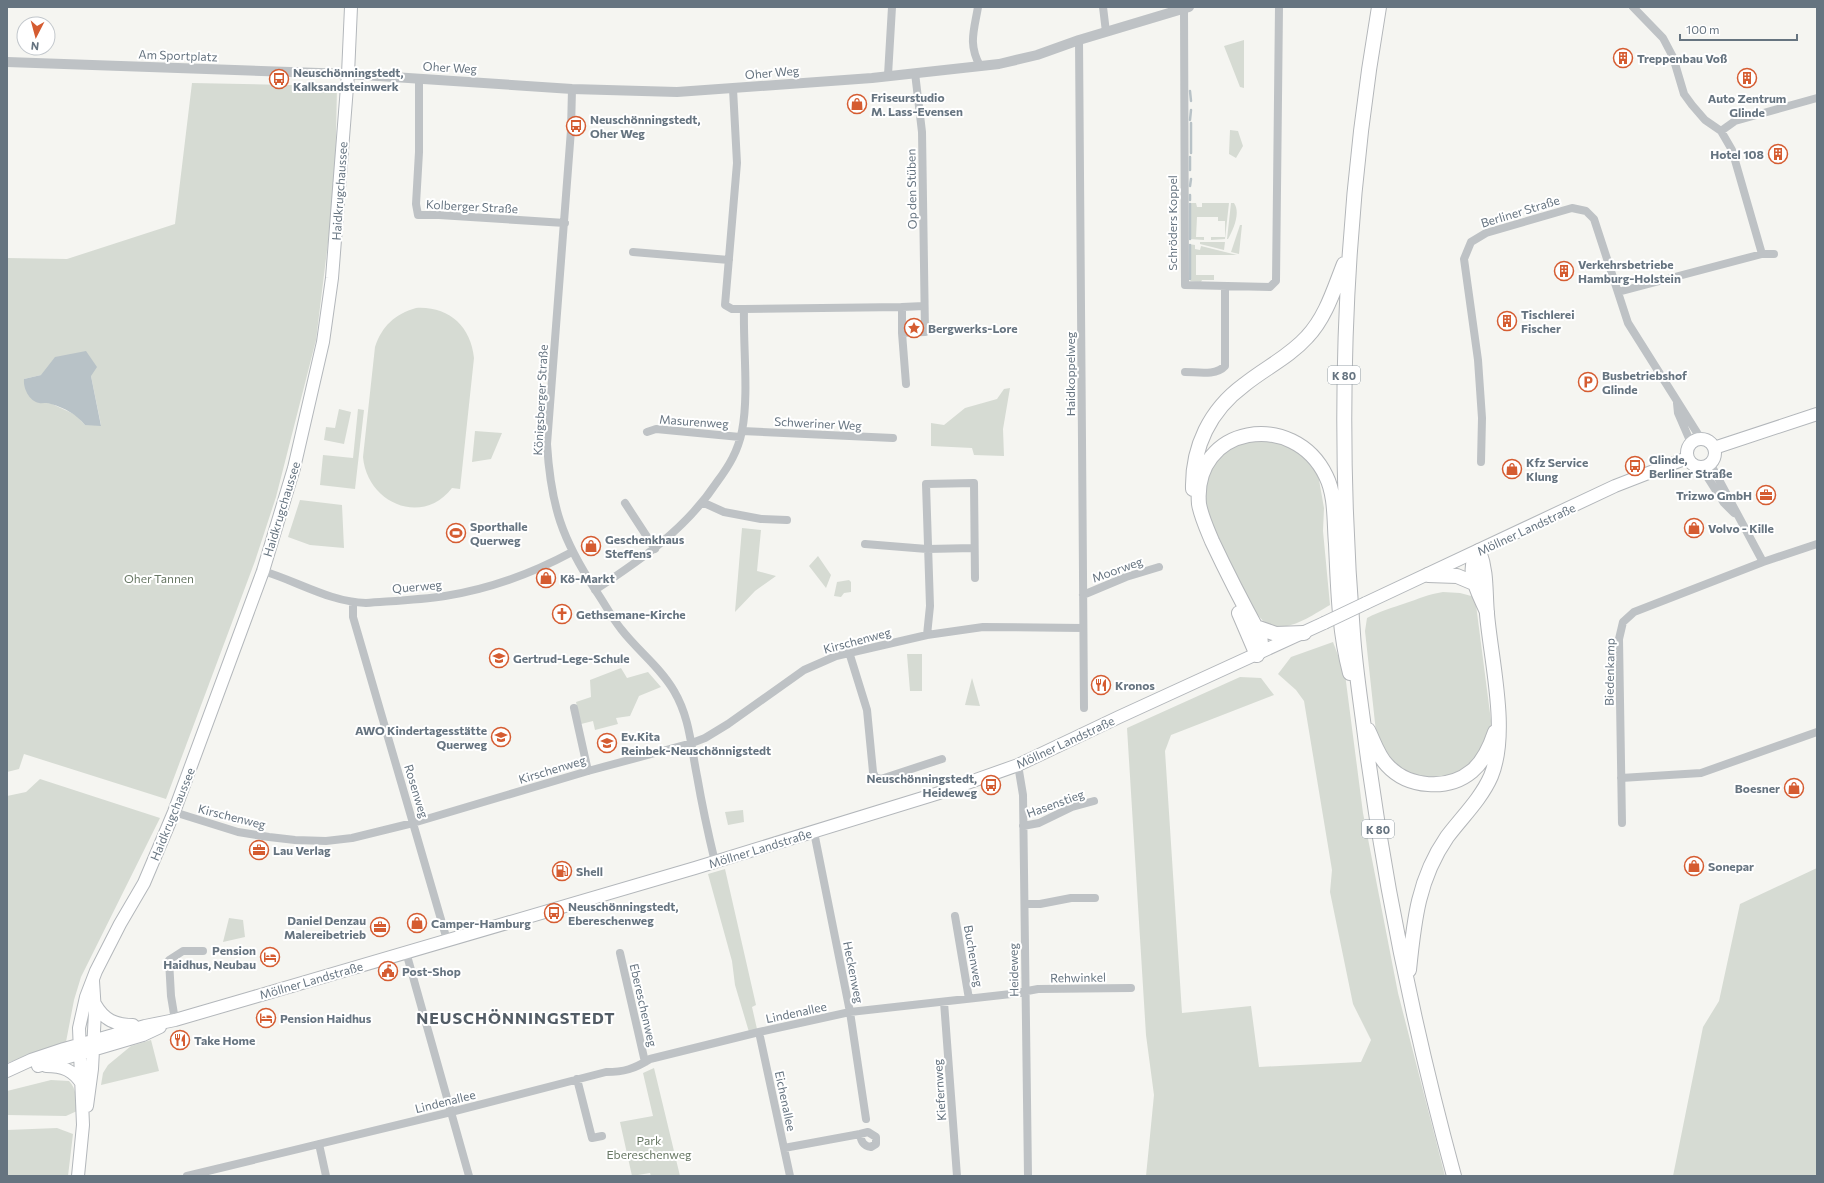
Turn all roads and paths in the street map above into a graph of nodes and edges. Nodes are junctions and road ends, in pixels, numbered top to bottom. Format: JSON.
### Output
{"nodes":[{"id":1,"x":351,"y":7,"type":"edge"},
{"id":2,"x":892,"y":7,"type":"edge"},
{"id":3,"x":978,"y":7,"type":"edge"},
{"id":4,"x":1103,"y":7,"type":"edge"},
{"id":5,"x":1279,"y":7,"type":"edge"},
{"id":6,"x":1379,"y":7,"type":"edge"},
{"id":7,"x":1633,"y":7,"type":"edge"},
{"id":8,"x":1187,"y":8,"type":"edge"},
{"id":9,"x":1106,"y":32,"type":"junction"},
{"id":10,"x":1079,"y":40,"type":"junction"},
{"id":11,"x":7,"y":62,"type":"edge"},
{"id":12,"x":980,"y":66,"type":"junction"},
{"id":13,"x":914,"y":73,"type":"junction"},
{"id":14,"x":348,"y":74,"type":"junction"},
{"id":15,"x":888,"y":75,"type":"junction"},
{"id":16,"x":419,"y":79,"type":"junction"},
{"id":17,"x":572,"y":89,"type":"junction"},
{"id":18,"x":733,"y":89,"type":"junction"},
{"id":19,"x":1817,"y":98,"type":"edge"},
{"id":20,"x":1721,"y":131,"type":"junction"},
{"id":21,"x":565,"y":223,"type":"junction"},
{"id":22,"x":1349,"y":251,"type":"junction"},
{"id":23,"x":633,"y":252,"type":"dead end"},
{"id":24,"x":1762,"y":254,"type":"junction"},
{"id":25,"x":1774,"y":254,"type":"dead end"},
{"id":26,"x":729,"y":260,"type":"junction"},
{"id":27,"x":1225,"y":286,"type":"junction"},
{"id":28,"x":1618,"y":292,"type":"junction"},
{"id":29,"x":924,"y":306,"type":"junction"},
{"id":30,"x":902,"y":307,"type":"junction"},
{"id":31,"x":744,"y":309,"type":"junction"},
{"id":32,"x":902,"y":333,"type":"junction"},
{"id":33,"x":1185,"y":372,"type":"dead end"},
{"id":34,"x":906,"y":384,"type":"dead end"},
{"id":35,"x":1817,"y":414,"type":"edge"},
{"id":36,"x":647,"y":432,"type":"dead end"},
{"id":37,"x":741,"y":434,"type":"junction"},
{"id":38,"x":893,"y":438,"type":"dead end"},
{"id":39,"x":1696,"y":441,"type":"junction"},
{"id":40,"x":1714,"y":448,"type":"junction"},
{"id":41,"x":1688,"y":458,"type":"junction"},
{"id":42,"x":1481,"y":462,"type":"dead end"},
{"id":43,"x":1706,"y":465,"type":"junction"},
{"id":44,"x":625,"y":503,"type":"dead end"},
{"id":45,"x":704,"y":503,"type":"junction"},
{"id":46,"x":787,"y":520,"type":"dead end"},
{"id":47,"x":865,"y":544,"type":"dead end"},
{"id":48,"x":1817,"y":544,"type":"edge"},
{"id":49,"x":974,"y":548,"type":"junction"},
{"id":50,"x":655,"y":549,"type":"junction"},
{"id":51,"x":927,"y":549,"type":"junction"},
{"id":52,"x":1479,"y":551,"type":"junction"},
{"id":53,"x":572,"y":552,"type":"junction"},
{"id":54,"x":1763,"y":562,"type":"junction"},
{"id":55,"x":1159,"y":567,"type":"dead end"},
{"id":56,"x":263,"y":571,"type":"junction"},
{"id":57,"x":1428,"y":575,"type":"junction"},
{"id":58,"x":975,"y":578,"type":"dead end"},
{"id":59,"x":1476,"y":584,"type":"junction"},
{"id":60,"x":595,"y":590,"type":"junction"},
{"id":61,"x":1083,"y":595,"type":"junction"},
{"id":62,"x":353,"y":603,"type":"junction"},
{"id":63,"x":1487,"y":612,"type":"junction"},
{"id":64,"x":1256,"y":627,"type":"junction"},
{"id":65,"x":1083,"y":628,"type":"junction"},
{"id":66,"x":1304,"y":633,"type":"junction"},
{"id":67,"x":927,"y":635,"type":"junction"},
{"id":68,"x":849,"y":652,"type":"junction"},
{"id":69,"x":1257,"y":655,"type":"junction"},
{"id":70,"x":1360,"y":694,"type":"junction"},
{"id":71,"x":574,"y":708,"type":"dead end"},
{"id":72,"x":1084,"y":708,"type":"dead end"},
{"id":73,"x":1363,"y":719,"type":"junction"},
{"id":74,"x":1498,"y":724,"type":"junction"},
{"id":75,"x":1817,"y":732,"type":"edge"},
{"id":76,"x":692,"y":743,"type":"junction"},
{"id":77,"x":942,"y":759,"type":"dead end"},
{"id":78,"x":1018,"y":765,"type":"junction"},
{"id":79,"x":588,"y":771,"type":"junction"},
{"id":80,"x":1621,"y":778,"type":"junction"},
{"id":81,"x":1094,"y":801,"type":"dead end"},
{"id":82,"x":174,"y":812,"type":"junction"},
{"id":83,"x":414,"y":823,"type":"junction"},
{"id":84,"x":1622,"y":823,"type":"dead end"},
{"id":85,"x":1023,"y":826,"type":"junction"},
{"id":86,"x":814,"y":832,"type":"junction"},
{"id":87,"x":715,"y":862,"type":"junction"},
{"id":88,"x":1095,"y":898,"type":"dead end"},
{"id":89,"x":1024,"y":904,"type":"junction"},
{"id":90,"x":955,"y":916,"type":"dead end"},
{"id":91,"x":447,"y":940,"type":"junction"},
{"id":92,"x":203,"y":951,"type":"dead end"},
{"id":93,"x":406,"y":952,"type":"junction"},
{"id":94,"x":620,"y":953,"type":"dead end"},
{"id":95,"x":92,"y":980,"type":"junction"},
{"id":96,"x":1408,"y":982,"type":"junction"},
{"id":97,"x":1131,"y":988,"type":"dead end"},
{"id":98,"x":1026,"y":991,"type":"junction"},
{"id":99,"x":969,"y":999,"type":"junction"},
{"id":100,"x":944,"y":1002,"type":"junction"},
{"id":101,"x":95,"y":1003,"type":"junction"},
{"id":102,"x":850,"y":1012,"type":"junction"},
{"id":103,"x":176,"y":1020,"type":"junction"},
{"id":104,"x":144,"y":1026,"type":"junction"},
{"id":105,"x":759,"y":1032,"type":"junction"},
{"id":106,"x":93,"y":1045,"type":"junction"},
{"id":107,"x":79,"y":1049,"type":"junction"},
{"id":108,"x":645,"y":1062,"type":"junction"},
{"id":109,"x":34,"y":1067,"type":"junction"},
{"id":110,"x":7,"y":1073,"type":"edge"},
{"id":111,"x":577,"y":1079,"type":"junction"},
{"id":112,"x":82,"y":1084,"type":"junction"},
{"id":113,"x":451,"y":1112,"type":"junction"},
{"id":114,"x":866,"y":1119,"type":"dead end"},
{"id":115,"x":82,"y":1124,"type":"junction"},
{"id":116,"x":860,"y":1134,"type":"dead end"},
{"id":117,"x":602,"y":1136,"type":"dead end"},
{"id":118,"x":319,"y":1144,"type":"junction"},
{"id":119,"x":784,"y":1148,"type":"junction"},
{"id":120,"x":78,"y":1176,"type":"edge"},
{"id":121,"x":187,"y":1176,"type":"edge"},
{"id":122,"x":326,"y":1176,"type":"edge"},
{"id":123,"x":469,"y":1176,"type":"edge"},
{"id":124,"x":790,"y":1176,"type":"edge"},
{"id":125,"x":957,"y":1176,"type":"edge"},
{"id":126,"x":1028,"y":1176,"type":"edge"},
{"id":127,"x":1454,"y":1176,"type":"edge"}],
"edges":[{"from":1,"to":14,"type":"main road","name":"Haidkrugchaussee"},
{"from":2,"to":15,"type":"street"},
{"from":3,"to":12,"type":"street"},
{"from":4,"to":9,"type":"street"},
{"from":5,"to":27,"type":"street","name":"Schröders Koppel"},
{"from":6,"to":22,"type":"highway","number":"K 80"},
{"from":7,"to":20,"type":"street"},
{"from":8,"to":9,"type":"street","name":"Oher Weg"},
{"from":8,"to":27,"type":"street","name":"Schröders Koppel"},
{"from":9,"to":10,"type":"street","name":"Oher Weg"},
{"from":10,"to":12,"type":"street","name":"Oher Weg"},
{"from":10,"to":61,"type":"street","name":"Haidkoppelweg"},
{"from":11,"to":14,"type":"street","name":"Am Sportplatz"},
{"from":12,"to":13,"type":"street","name":"Oher Weg"},
{"from":13,"to":15,"type":"street","name":"Oher Weg"},
{"from":13,"to":29,"type":"street","name":"Op den Stüben"},
{"from":14,"to":16,"type":"street","name":"Oher Weg"},
{"from":14,"to":56,"type":"main road","name":"Haidkrugchaussee"},
{"from":15,"to":18,"type":"street","name":"Oher Weg"},
{"from":16,"to":17,"type":"street","name":"Oher Weg"},
{"from":16,"to":21,"type":"street","name":"Kolberger Straße"},
{"from":17,"to":18,"type":"street","name":"Oher Weg"},
{"from":17,"to":21,"type":"street","name":"Königsberger Straße"},
{"from":18,"to":26,"type":"street"},
{"from":19,"to":20,"type":"street"},
{"from":20,"to":24,"type":"street"},
{"from":21,"to":53,"type":"street","name":"Königsberger Straße"},
{"from":22,"to":69,"type":"highway"},
{"from":22,"to":70,"type":"highway","number":"K 80"},
{"from":23,"to":26,"type":"street"},
{"from":24,"to":25,"type":"street"},
{"from":24,"to":28,"type":"street"},
{"from":26,"to":31,"type":"street"},
{"from":27,"to":33,"type":"street"},
{"from":28,"to":39,"type":"street","name":"Berliner Straße"},
{"from":28,"to":42,"type":"street","name":"Berliner Straße"},
{"from":29,"to":30,"type":"street"},
{"from":29,"to":32,"type":"street","name":"Op den Stüben"},
{"from":30,"to":31,"type":"street"},
{"from":30,"to":32,"type":"street"},
{"from":31,"to":37,"type":"street"},
{"from":32,"to":34,"type":"street"},
{"from":35,"to":40,"type":"main road"},
{"from":36,"to":37,"type":"street","name":"Masurenweg"},
{"from":37,"to":38,"type":"street","name":"Schweriner Weg"},
{"from":37,"to":45,"type":"street"},
{"from":39,"to":40,"type":"main road"},
{"from":39,"to":41,"type":"main road"},
{"from":40,"to":43,"type":"main road"},
{"from":41,"to":43,"type":"main road"},
{"from":41,"to":52,"type":"main road","name":"Möllner Landstraße"},
{"from":43,"to":54,"type":"street"},
{"from":44,"to":50,"type":"street"},
{"from":45,"to":46,"type":"street"},
{"from":45,"to":50,"type":"street"},
{"from":47,"to":51,"type":"street"},
{"from":48,"to":54,"type":"street","name":"Biedenkamp"},
{"from":49,"to":51,"type":"street"},
{"from":49,"to":51,"type":"street"},
{"from":49,"to":58,"type":"street"},
{"from":50,"to":60,"type":"street"},
{"from":51,"to":67,"type":"street"},
{"from":52,"to":57,"type":"main road","name":"Möllner Landstraße"},
{"from":52,"to":59,"type":"highway"},
{"from":52,"to":63,"type":"highway"},
{"from":53,"to":60,"type":"street","name":"Königsberger Straße"},
{"from":53,"to":62,"type":"street","name":"Querweg"},
{"from":54,"to":80,"type":"street","name":"Biedenkamp"},
{"from":55,"to":61,"type":"street","name":"Moorweg"},
{"from":56,"to":62,"type":"street","name":"Querweg"},
{"from":56,"to":82,"type":"main road","name":"Haidkrugchaussee"},
{"from":57,"to":59,"type":"highway"},
{"from":57,"to":66,"type":"main road","name":"Möllner Landstraße","bridge":true},
{"from":59,"to":63,"type":"highway"},
{"from":60,"to":76,"type":"street","name":"Königsberger Straße"},
{"from":61,"to":65,"type":"street","name":"Haidkoppelweg"},
{"from":62,"to":83,"type":"street","name":"Rosenweg"},
{"from":63,"to":74,"type":"highway"},
{"from":64,"to":66,"type":"highway"},
{"from":64,"to":69,"type":"highway"},
{"from":64,"to":70,"type":"highway"},
{"from":65,"to":67,"type":"street","name":"Kirschenweg"},
{"from":65,"to":72,"type":"street","name":"Haidkoppelweg"},
{"from":66,"to":69,"type":"main road","name":"Möllner Landstraße"},
{"from":67,"to":68,"type":"street","name":"Kirschenweg"},
{"from":68,"to":76,"type":"street","name":"Kirschenweg"},
{"from":68,"to":77,"type":"street"},
{"from":69,"to":78,"type":"main road","name":"Möllner Landstraße"},
{"from":70,"to":73,"type":"highway","number":"K 80"},
{"from":71,"to":79,"type":"street"},
{"from":73,"to":74,"type":"highway"},
{"from":73,"to":96,"type":"highway","number":"K 80"},
{"from":74,"to":96,"type":"highway"},
{"from":75,"to":80,"type":"street"},
{"from":76,"to":79,"type":"street","name":"Kirschenweg"},
{"from":76,"to":87,"type":"street","name":"Königsberger Straße"},
{"from":78,"to":85,"type":"street","name":"Heideweg"},
{"from":78,"to":86,"type":"main road","name":"Möllner Landstraße"},
{"from":79,"to":83,"type":"street","name":"Kirschenweg"},
{"from":80,"to":84,"type":"street","name":"Biedenkamp"},
{"from":81,"to":85,"type":"street","name":"Hasenstieg"},
{"from":82,"to":83,"type":"street","name":"Kirschenweg"},
{"from":82,"to":95,"type":"main road","name":"Haidkrugchaussee"},
{"from":83,"to":91,"type":"street","name":"Rosenweg"},
{"from":85,"to":89,"type":"street","name":"Heideweg"},
{"from":86,"to":87,"type":"main road","name":"Möllner Landstraße"},
{"from":86,"to":102,"type":"street","name":"Heckenweg"},
{"from":87,"to":91,"type":"main road","name":"Möllner Landstraße"},
{"from":88,"to":89,"type":"street"},
{"from":89,"to":98,"type":"street","name":"Heideweg"},
{"from":90,"to":99,"type":"street","name":"Buchenweg"},
{"from":91,"to":93,"type":"main road","name":"Möllner Landstraße"},
{"from":92,"to":103,"type":"street"},
{"from":93,"to":103,"type":"main road","name":"Möllner Landstraße"},
{"from":93,"to":113,"type":"street"},
{"from":94,"to":108,"type":"street","name":"Ebereschenweg"},
{"from":95,"to":101,"type":"main road"},
{"from":95,"to":107,"type":"main road","name":"Haidkrugchaussee"},
{"from":96,"to":127,"type":"highway","number":"K 80"},
{"from":97,"to":98,"type":"street","name":"Rehwinkel"},
{"from":98,"to":99,"type":"street","name":"Lindenallee"},
{"from":98,"to":126,"type":"street","name":"Heideweg"},
{"from":99,"to":100,"type":"street","name":"Lindenallee"},
{"from":100,"to":102,"type":"street","name":"Lindenallee"},
{"from":100,"to":125,"type":"street","name":"Kiefernweg"},
{"from":101,"to":104,"type":"main road"},
{"from":101,"to":106,"type":"main road"},
{"from":102,"to":105,"type":"street","name":"Lindenallee"},
{"from":102,"to":114,"type":"street","name":"Heckenweg"},
{"from":103,"to":104,"type":"main road","name":"Möllner Landstraße"},
{"from":103,"to":106,"type":"main road","name":"Möllner Landstraße"},
{"from":104,"to":106,"type":"main road","name":"Möllner Landstraße"},
{"from":105,"to":108,"type":"street","name":"Lindenallee"},
{"from":105,"to":119,"type":"street","name":"Eichenallee"},
{"from":106,"to":107,"type":"main road","name":"Möllner Landstraße"},
{"from":106,"to":115,"type":"main road"},
{"from":107,"to":109,"type":"main road","name":"Möllner Landstraße"},
{"from":107,"to":110,"type":"main road","name":"Möllner Landstraße"},
{"from":107,"to":112,"type":"main road","name":"Haidkrugchaussee"},
{"from":108,"to":111,"type":"street","name":"Lindenallee"},
{"from":109,"to":110,"type":"main road","name":"Möllner Landstraße"},
{"from":109,"to":112,"type":"main road"},
{"from":111,"to":113,"type":"street","name":"Lindenallee"},
{"from":111,"to":117,"type":"street"},
{"from":112,"to":115,"type":"main road","name":"Haidkrugchaussee"},
{"from":113,"to":118,"type":"street","name":"Lindenallee"},
{"from":113,"to":123,"type":"street"},
{"from":115,"to":120,"type":"main road"},
{"from":116,"to":119,"type":"street"},
{"from":118,"to":121,"type":"street","name":"Lindenallee"},
{"from":118,"to":122,"type":"street"},
{"from":119,"to":124,"type":"street","name":"Eichenallee"}]}
